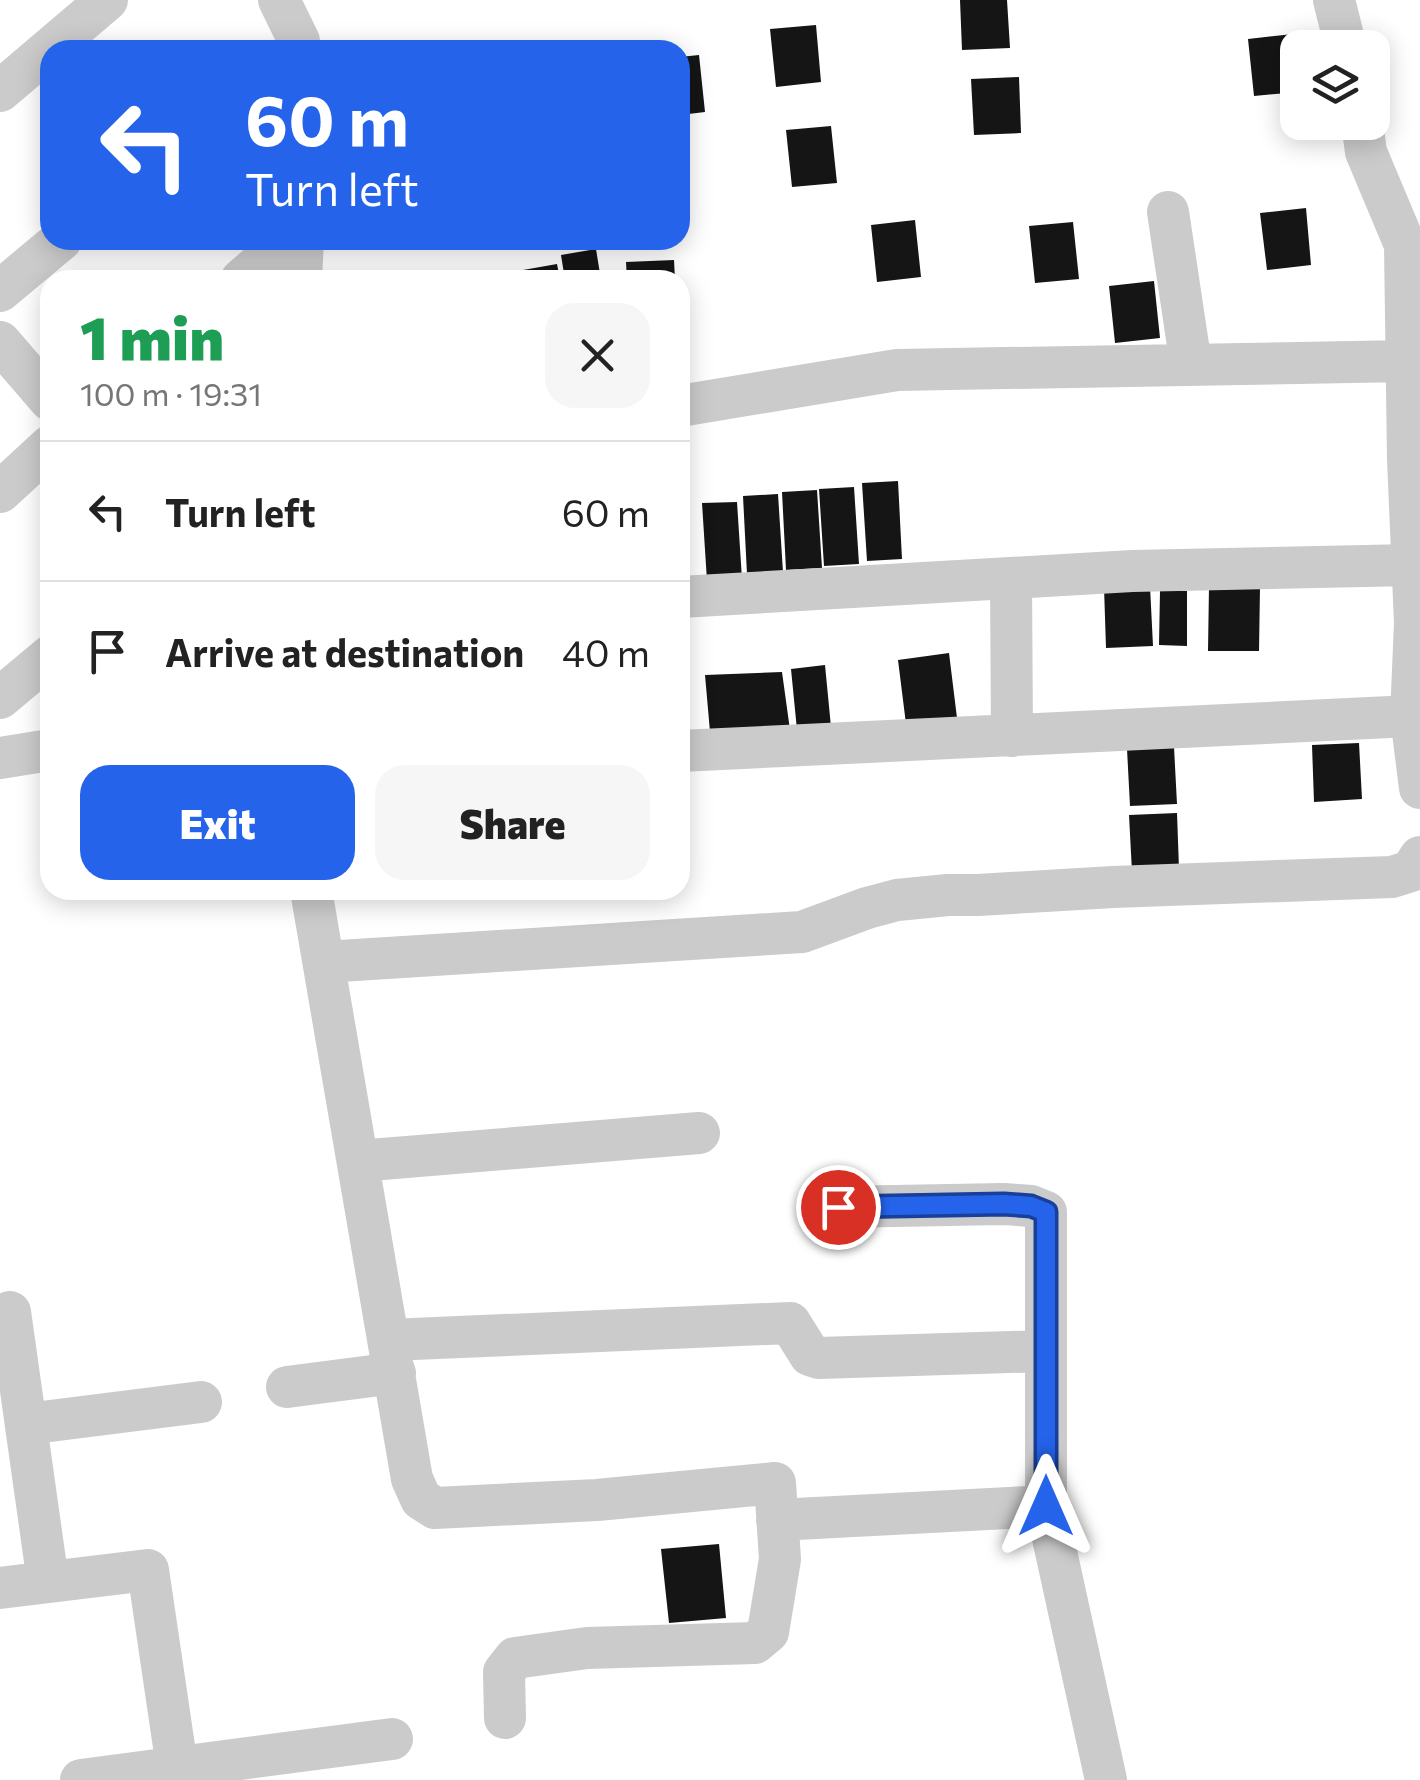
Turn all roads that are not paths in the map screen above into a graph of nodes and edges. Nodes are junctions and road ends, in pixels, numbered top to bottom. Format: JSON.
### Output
{"nodes":[{"id":1,"x":107,"y":0,"type":"edge"},
{"id":2,"x":280,"y":0,"type":"edge"},
{"id":3,"x":1334,"y":0,"type":"edge"},
{"id":4,"x":1342,"y":30,"type":"edge"},
{"id":5,"x":60,"y":40,"type":"edge"},
{"id":6,"x":294,"y":40,"type":"edge"},
{"id":7,"x":40,"y":57,"type":"edge"},
{"id":8,"x":0,"y":91,"type":"edge"},
{"id":9,"x":1364,"y":140,"type":"edge"},
{"id":10,"x":1402,"y":189,"type":"edge"},
{"id":11,"x":1168,"y":212,"type":"dead end"},
{"id":12,"x":48,"y":250,"type":"edge"},
{"id":13,"x":276,"y":250,"type":"edge"},
{"id":14,"x":252,"y":270,"type":"edge"},
{"id":15,"x":0,"y":290,"type":"edge"},
{"id":16,"x":0,"y":342,"type":"edge"},
{"id":17,"x":1407,"y":361,"type":"junction"},
{"id":18,"x":1191,"y":365,"type":"junction"},
{"id":19,"x":40,"y":388,"type":"edge"},
{"id":20,"x":690,"y":404,"type":"edge"},
{"id":21,"x":40,"y":455,"type":"edge"},
{"id":22,"x":0,"y":492,"type":"edge"},
{"id":23,"x":1412,"y":565,"type":"junction"},
{"id":24,"x":1011,"y":578,"type":"junction"},
{"id":25,"x":690,"y":596,"type":"edge"},
{"id":26,"x":40,"y":664,"type":"edge"},
{"id":27,"x":0,"y":698,"type":"edge"},
{"id":28,"x":1412,"y":716,"type":"junction"},
{"id":29,"x":1012,"y":736,"type":"junction"},
{"id":30,"x":690,"y":751,"type":"edge"},
{"id":31,"x":40,"y":752,"type":"edge"},
{"id":32,"x":0,"y":758,"type":"edge"},
{"id":33,"x":1420,"y":788,"type":"edge"},
{"id":34,"x":1420,"y":858,"type":"edge"},
{"id":35,"x":313,"y":900,"type":"edge"},
{"id":36,"x":324,"y":962,"type":"junction"},
{"id":37,"x":699,"y":1133,"type":"dead end"},
{"id":38,"x":358,"y":1161,"type":"junction"},
{"id":39,"x":838,"y":1207,"type":"dead end"},
{"id":40,"x":10,"y":1312,"type":"dead end"},
{"id":41,"x":1045,"y":1351,"type":"junction"},
{"id":42,"x":392,"y":1356,"type":"junction"},
{"id":43,"x":288,"y":1387,"type":"dead end"},
{"id":44,"x":200,"y":1402,"type":"dead end"},
{"id":45,"x":26,"y":1424,"type":"junction"},
{"id":46,"x":1046,"y":1506,"type":"junction"},
{"id":47,"x":778,"y":1520,"type":"junction"},
{"id":48,"x":48,"y":1582,"type":"junction"},
{"id":49,"x":0,"y":1588,"type":"edge"},
{"id":50,"x":505,"y":1718,"type":"dead end"},
{"id":51,"x":392,"y":1739,"type":"dead end"},
{"id":52,"x":177,"y":1768,"type":"junction"},
{"id":53,"x":81,"y":1780,"type":"edge"},
{"id":54,"x":1106,"y":1780,"type":"edge"}],
"edges":[{"from":1,"to":5,"type":"street"},
{"from":2,"to":6,"type":"street"},
{"from":3,"to":4,"type":"street"},
{"from":7,"to":8,"type":"street"},
{"from":9,"to":10,"type":"street"},
{"from":10,"to":17,"type":"street"},
{"from":11,"to":18,"type":"street"},
{"from":12,"to":15,"type":"street"},
{"from":13,"to":14,"type":"street"},
{"from":16,"to":19,"type":"street"},
{"from":17,"to":18,"type":"street"},
{"from":17,"to":23,"type":"street"},
{"from":18,"to":20,"type":"street"},
{"from":21,"to":22,"type":"street"},
{"from":23,"to":24,"type":"street"},
{"from":23,"to":28,"type":"street"},
{"from":24,"to":25,"type":"street"},
{"from":24,"to":29,"type":"street"},
{"from":26,"to":27,"type":"street"},
{"from":28,"to":29,"type":"street"},
{"from":28,"to":33,"type":"street"},
{"from":29,"to":30,"type":"street"},
{"from":31,"to":32,"type":"street"},
{"from":34,"to":36,"type":"street"},
{"from":35,"to":36,"type":"street"},
{"from":36,"to":38,"type":"street"},
{"from":37,"to":38,"type":"street"},
{"from":38,"to":42,"type":"street"},
{"from":39,"to":41,"type":"street"},
{"from":40,"to":45,"type":"street"},
{"from":41,"to":42,"type":"street"},
{"from":41,"to":46,"type":"street"},
{"from":42,"to":43,"type":"street"},
{"from":42,"to":47,"type":"street"},
{"from":44,"to":45,"type":"street"},
{"from":45,"to":48,"type":"street"},
{"from":46,"to":47,"type":"street"},
{"from":46,"to":54,"type":"street"},
{"from":47,"to":50,"type":"street"},
{"from":48,"to":49,"type":"street"},
{"from":48,"to":52,"type":"street"},
{"from":51,"to":52,"type":"street"},
{"from":52,"to":53,"type":"street"}]}
